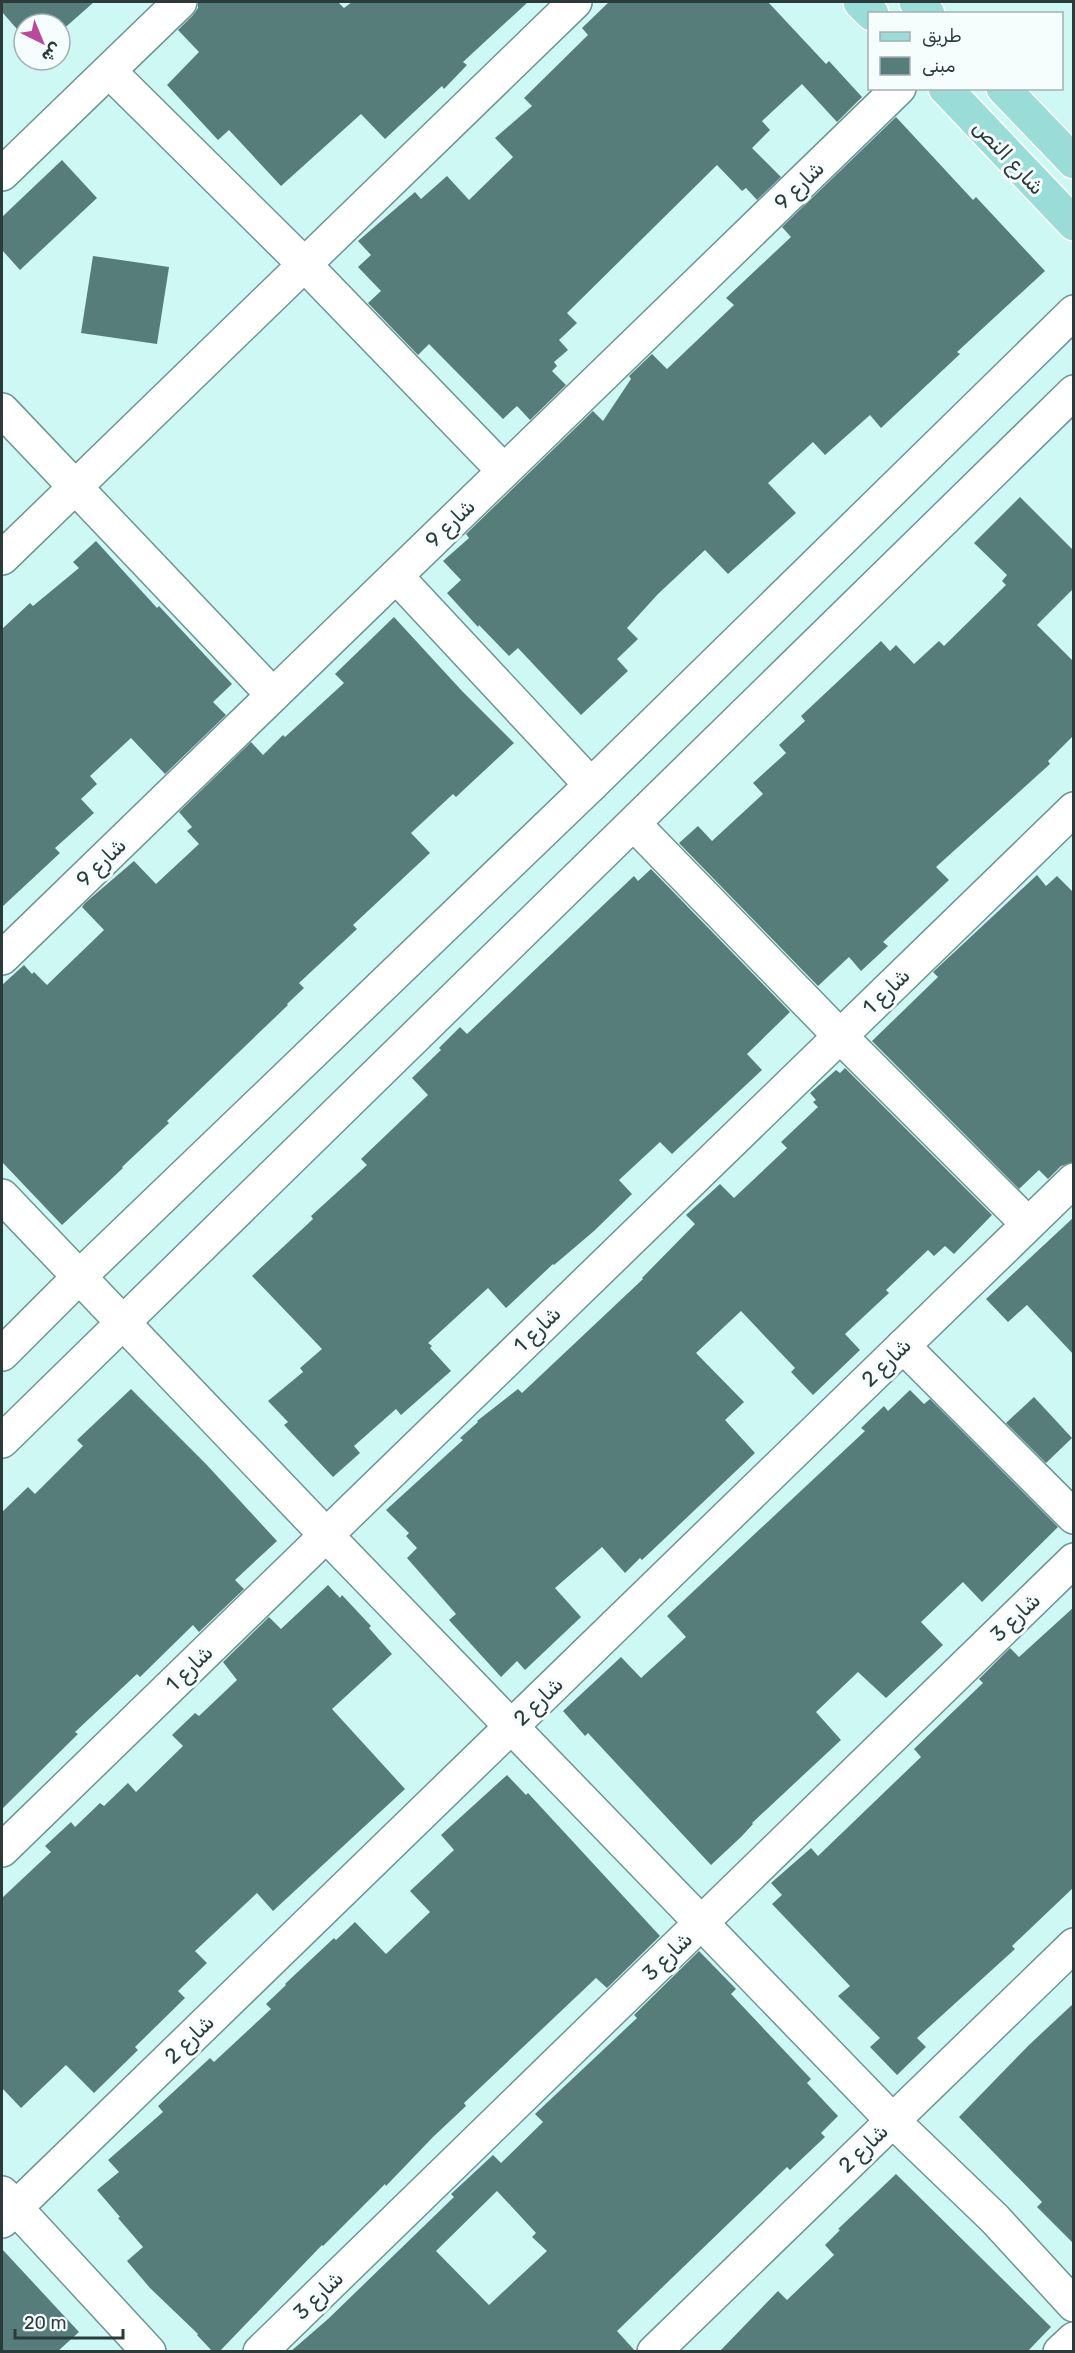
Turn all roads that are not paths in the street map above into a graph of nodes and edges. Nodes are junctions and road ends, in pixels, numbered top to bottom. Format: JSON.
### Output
{"nodes":[{"id":1,"x":180,"y":2,"type":"edge"},
{"id":2,"x":575,"y":2,"type":"edge"},
{"id":3,"x":109,"y":71,"type":"junction"},
{"id":4,"x":897,"y":90,"type":"edge"},
{"id":5,"x":947,"y":90,"type":"edge"},
{"id":6,"x":1005,"y":90,"type":"edge"},
{"id":7,"x":1074,"y":162,"type":"edge"},
{"id":8,"x":2,"y":174,"type":"edge"},
{"id":9,"x":1074,"y":224,"type":"edge"},
{"id":10,"x":303,"y":263,"type":"junction"},
{"id":11,"x":1074,"y":312,"type":"edge"},
{"id":12,"x":1074,"y":392,"type":"edge"},
{"id":13,"x":2,"y":410,"type":"edge"},
{"id":14,"x":504,"y":471,"type":"junction"},
{"id":15,"x":76,"y":487,"type":"junction"},
{"id":16,"x":2,"y":558,"type":"edge"},
{"id":17,"x":396,"y":576,"type":"junction"},
{"id":18,"x":273,"y":695,"type":"junction"},
{"id":19,"x":591,"y":784,"type":"junction"},
{"id":20,"x":1074,"y":809,"type":"edge"},
{"id":21,"x":634,"y":824,"type":"junction"},
{"id":22,"x":2,"y":958,"type":"edge"},
{"id":23,"x":840,"y":1036,"type":"junction"},
{"id":24,"x":1074,"y":1180,"type":"edge"},
{"id":25,"x":2,"y":1196,"type":"edge"},
{"id":26,"x":1029,"y":1224,"type":"junction"},
{"id":27,"x":79,"y":1277,"type":"junction"},
{"id":28,"x":123,"y":1323,"type":"junction"},
{"id":29,"x":903,"y":1346,"type":"junction"},
{"id":30,"x":2,"y":1354,"type":"edge"},
{"id":31,"x":2,"y":1441,"type":"edge"},
{"id":32,"x":1074,"y":1517,"type":"edge"},
{"id":33,"x":326,"y":1534,"type":"junction"},
{"id":34,"x":1074,"y":1560,"type":"edge"},
{"id":35,"x":512,"y":1726,"type":"junction"},
{"id":36,"x":2,"y":1850,"type":"edge"},
{"id":37,"x":701,"y":1922,"type":"junction"},
{"id":38,"x":1074,"y":1945,"type":"edge"},
{"id":39,"x":892,"y":2120,"type":"junction"},
{"id":40,"x":6,"y":2207,"type":"edge"},
{"id":41,"x":1074,"y":2305,"type":"edge"},
{"id":42,"x":1074,"y":2338,"type":"edge"},
{"id":43,"x":149,"y":2352,"type":"edge"},
{"id":44,"x":260,"y":2352,"type":"edge"},
{"id":45,"x":654,"y":2352,"type":"edge"},
{"id":46,"x":1060,"y":2352,"type":"edge"}],
"edges":[{"from":1,"to":3,"type":"street"},
{"from":2,"to":10,"type":"street"},
{"from":3,"to":8,"type":"street"},
{"from":3,"to":10,"type":"street"},
{"from":4,"to":14,"type":"street","name":"شارع 9"},
{"from":5,"to":9,"type":"main road","name":"شارع النص"},
{"from":6,"to":7,"type":"main road","name":"شارع النص"},
{"from":10,"to":14,"type":"street"},
{"from":10,"to":15,"type":"street"},
{"from":11,"to":19,"type":"street"},
{"from":12,"to":21,"type":"street"},
{"from":13,"to":15,"type":"street"},
{"from":14,"to":17,"type":"street","name":"شارع 9"},
{"from":15,"to":16,"type":"street"},
{"from":15,"to":18,"type":"street"},
{"from":17,"to":18,"type":"street","name":"شارع 9"},
{"from":17,"to":19,"type":"street"},
{"from":18,"to":22,"type":"street","name":"شارع 9"},
{"from":19,"to":27,"type":"street"},
{"from":20,"to":23,"type":"street","name":"شارع 1"},
{"from":21,"to":23,"type":"street"},
{"from":21,"to":28,"type":"street"},
{"from":23,"to":26,"type":"street"},
{"from":23,"to":33,"type":"street","name":"شارع 1"},
{"from":24,"to":26,"type":"street","name":"شارع 2"},
{"from":25,"to":27,"type":"street"},
{"from":26,"to":29,"type":"street","name":"شارع 2"},
{"from":27,"to":28,"type":"street"},
{"from":27,"to":30,"type":"street"},
{"from":28,"to":31,"type":"street"},
{"from":28,"to":33,"type":"street"},
{"from":29,"to":32,"type":"street"},
{"from":29,"to":35,"type":"street","name":"شارع 2"},
{"from":33,"to":35,"type":"street"},
{"from":33,"to":36,"type":"street","name":"شارع 1"},
{"from":34,"to":37,"type":"street","name":"شارع 3"},
{"from":35,"to":37,"type":"street"},
{"from":35,"to":40,"type":"street","name":"شارع 2"},
{"from":37,"to":39,"type":"street"},
{"from":37,"to":44,"type":"street","name":"شارع 3"},
{"from":38,"to":39,"type":"street","name":"شارع 2"},
{"from":39,"to":41,"type":"street"},
{"from":39,"to":45,"type":"street","name":"شارع 2"},
{"from":40,"to":43,"type":"street"},
{"from":42,"to":46,"type":"street"}]}
